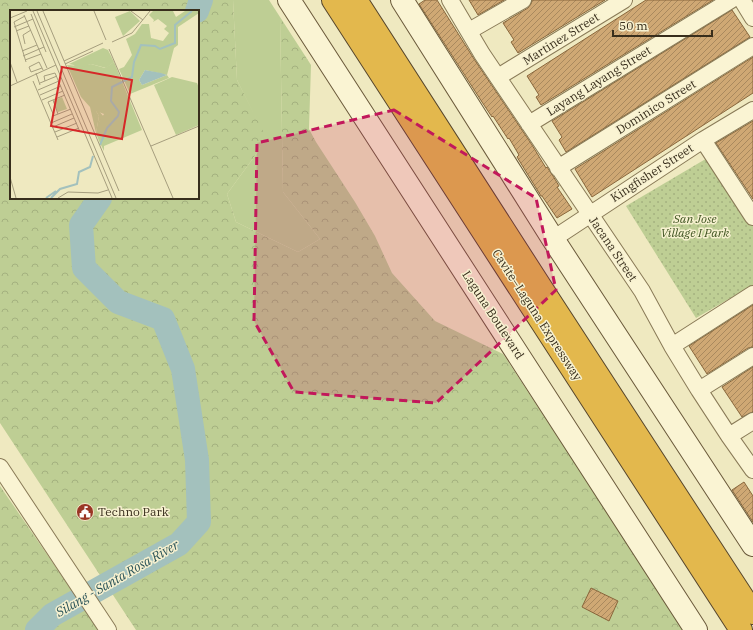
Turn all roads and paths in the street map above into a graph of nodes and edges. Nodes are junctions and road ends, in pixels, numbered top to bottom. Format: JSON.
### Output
{"nodes":[{"id":1,"x":289,"y":0,"type":"edge"},
{"id":2,"x":332,"y":0,"type":"edge"},
{"id":3,"x":356,"y":0,"type":"edge"},
{"id":4,"x":402,"y":0,"type":"edge"},
{"id":5,"x":450,"y":0,"type":"edge"},
{"id":6,"x":522,"y":0,"type":"edge"},
{"id":7,"x":624,"y":0,"type":"edge"},
{"id":8,"x":731,"y":0,"type":"edge"},
{"id":9,"x":742,"y":0,"type":"edge"},
{"id":10,"x":753,"y":18,"type":"edge"},
{"id":11,"x":469,"y":31,"type":"junction"},
{"id":12,"x":753,"y":46,"type":"edge"},
{"id":13,"x":498,"y":77,"type":"junction"},
{"id":14,"x":752,"y":113,"type":"edge"},
{"id":15,"x":529,"y":124,"type":"junction"},
{"id":16,"x":703,"y":140,"type":"junction"},
{"id":17,"x":558,"y":168,"type":"junction"},
{"id":18,"x":590,"y":214,"type":"junction"},
{"id":19,"x":753,"y":217,"type":"edge"},
{"id":20,"x":553,"y":239,"type":"junction"},
{"id":21,"x":753,"y":294,"type":"edge"},
{"id":22,"x":672,"y":346,"type":"junction"},
{"id":23,"x":753,"y":356,"type":"edge"},
{"id":24,"x":699,"y":390,"type":"junction"},
{"id":25,"x":753,"y":421,"type":"edge"},
{"id":26,"x":729,"y":436,"type":"junction"},
{"id":27,"x":0,"y":467,"type":"edge"},
{"id":28,"x":753,"y":470,"type":"edge"},
{"id":29,"x":753,"y":545,"type":"edge"},
{"id":30,"x":753,"y":612,"type":"edge"},
{"id":31,"x":105,"y":626,"type":"edge"},
{"id":32,"x":696,"y":630,"type":"edge"},
{"id":33,"x":741,"y":630,"type":"edge"}],
"edges":[{"from":1,"to":32,"type":"main road","name":"Laguna Boulevard"},
{"from":2,"to":33,"type":"highway","name":"Cavite–Laguna Expressway"},
{"from":3,"to":30,"type":"highway","name":"Cavite–Laguna Expressway"},
{"from":4,"to":20,"type":"main road"},
{"from":5,"to":11,"type":"street","name":"Jacana Street"},
{"from":6,"to":11,"type":"street"},
{"from":7,"to":13,"type":"street","name":"Martinez Street"},
{"from":8,"to":15,"type":"street","name":"Layang Layang Street"},
{"from":9,"to":10,"type":"street"},
{"from":11,"to":13,"type":"street","name":"Jacana Street"},
{"from":12,"to":17,"type":"street","name":"Dominico Street"},
{"from":13,"to":15,"type":"street","name":"Jacana Street"},
{"from":14,"to":16,"type":"street","name":"Kingfisher Street"},
{"from":15,"to":17,"type":"street","name":"Jacana Street"},
{"from":16,"to":18,"type":"street","name":"Kingfisher Street"},
{"from":16,"to":19,"type":"street"},
{"from":17,"to":18,"type":"street","name":"Jacana Street"},
{"from":18,"to":20,"type":"street","name":"Kingfisher Street"},
{"from":18,"to":22,"type":"street","name":"Jacana Street"},
{"from":20,"to":29,"type":"main road"},
{"from":21,"to":22,"type":"street"},
{"from":22,"to":24,"type":"street","name":"Jacana Street"},
{"from":23,"to":24,"type":"street"},
{"from":24,"to":26,"type":"street","name":"Jacana Street"},
{"from":25,"to":26,"type":"street"},
{"from":26,"to":28,"type":"street","name":"Jacana Street"},
{"from":27,"to":31,"type":"street"}]}
